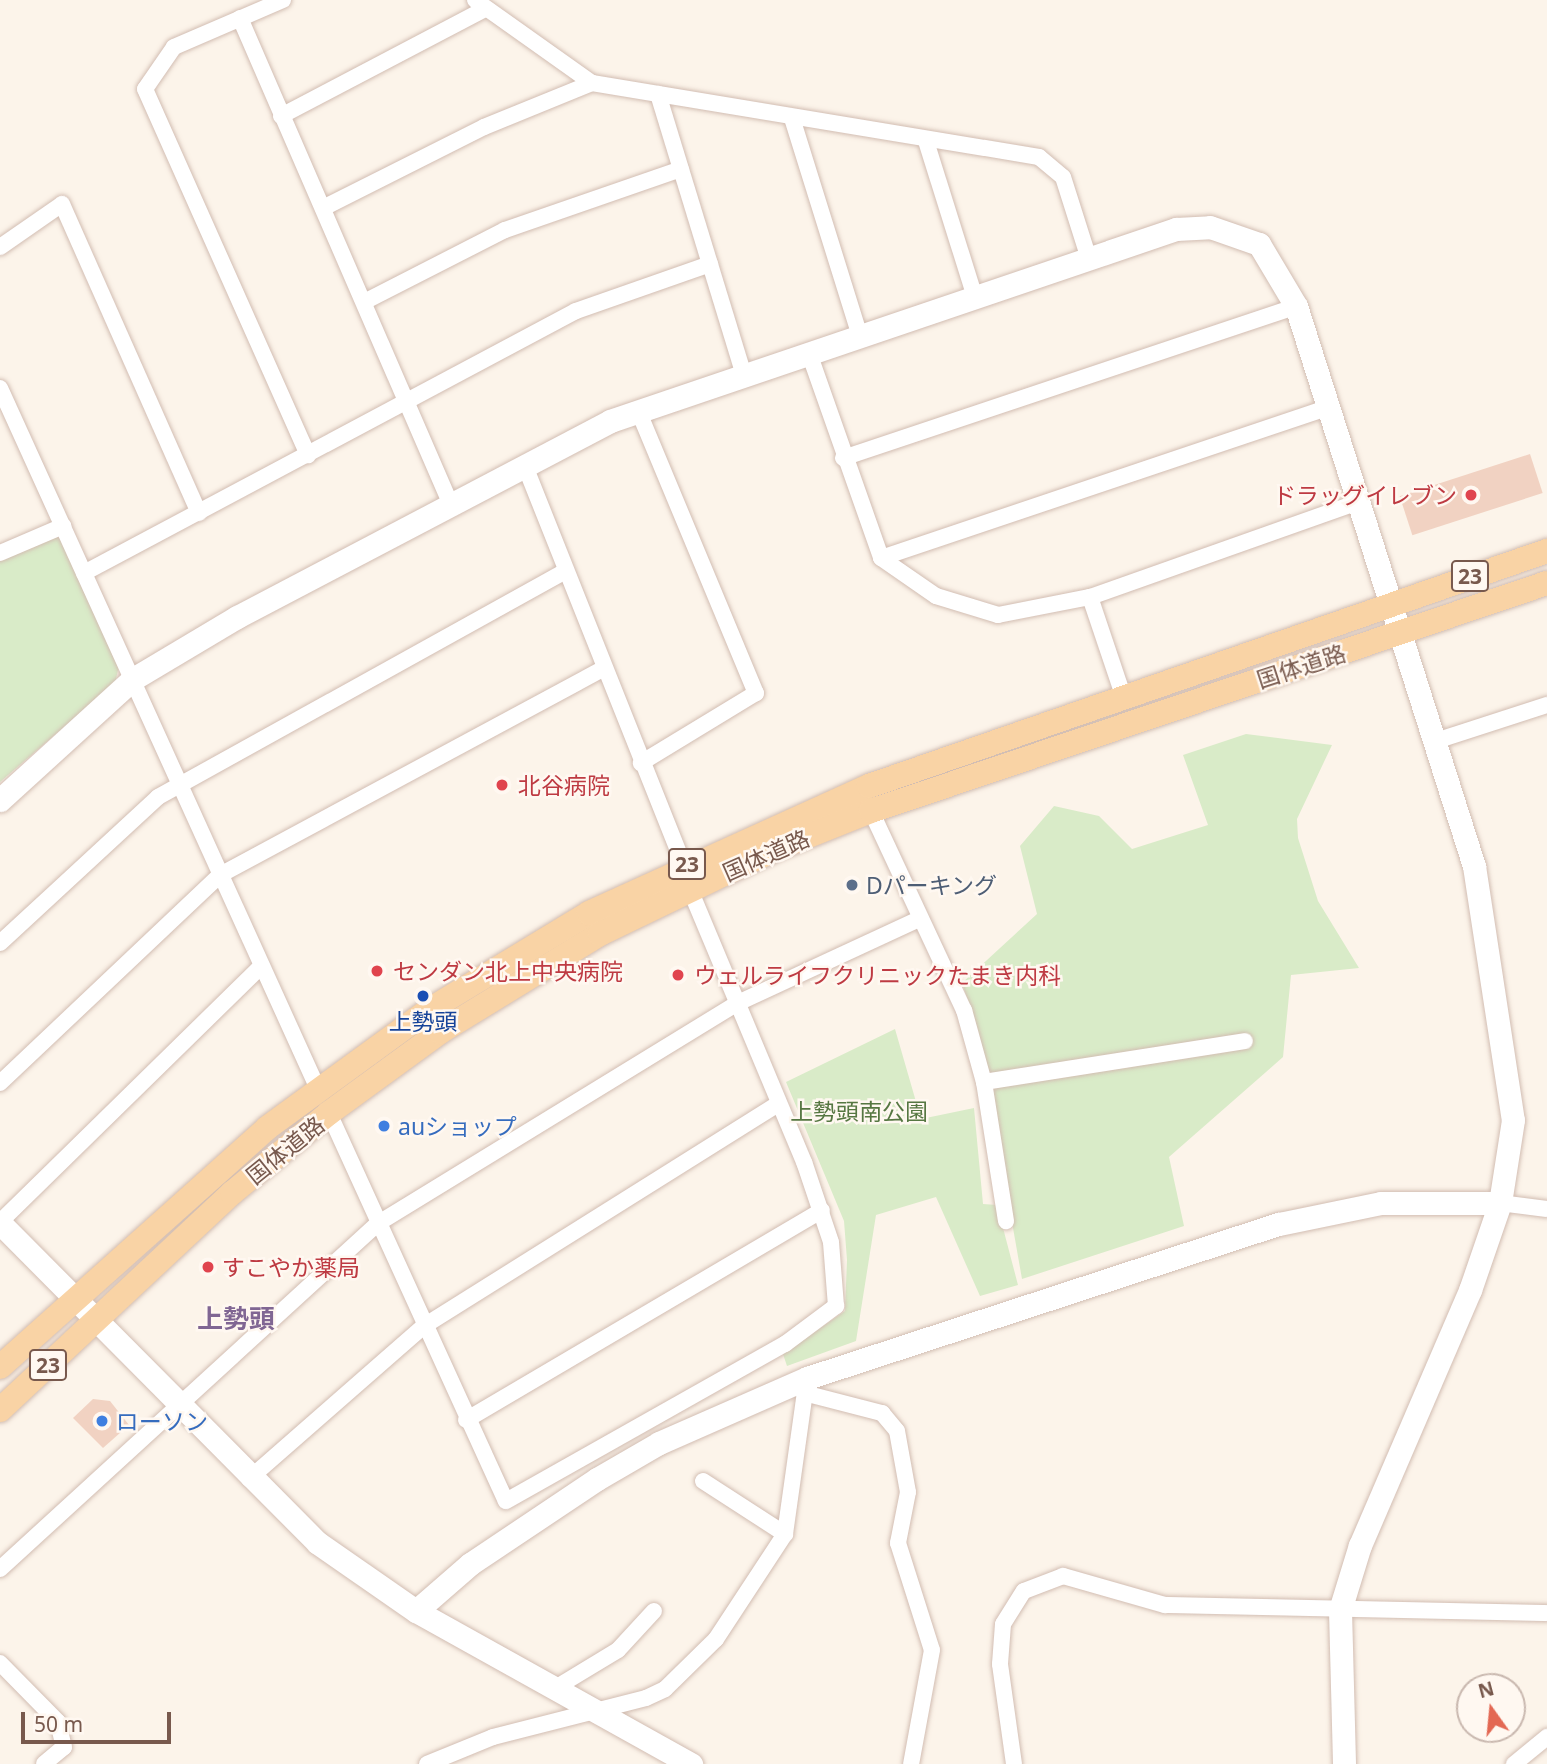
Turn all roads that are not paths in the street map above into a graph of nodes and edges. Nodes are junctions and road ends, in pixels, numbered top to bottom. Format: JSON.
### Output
{"nodes":[{"id":1,"x":283,"y":0,"type":"edge"},
{"id":2,"x":480,"y":4,"type":"edge"},
{"id":3,"x":240,"y":18,"type":"junction"},
{"id":4,"x":592,"y":83,"type":"junction"},
{"id":5,"x":658,"y":94,"type":"junction"},
{"id":6,"x":281,"y":116,"type":"junction"},
{"id":7,"x":792,"y":118,"type":"junction"},
{"id":8,"x":926,"y":141,"type":"junction"},
{"id":9,"x":681,"y":169,"type":"junction"},
{"id":10,"x":323,"y":208,"type":"junction"},
{"id":11,"x":0,"y":247,"type":"edge"},
{"id":12,"x":1089,"y":259,"type":"junction"},
{"id":13,"x":710,"y":264,"type":"junction"},
{"id":14,"x":975,"y":297,"type":"junction"},
{"id":15,"x":364,"y":302,"type":"junction"},
{"id":16,"x":1296,"y":306,"type":"junction"},
{"id":17,"x":860,"y":336,"type":"junction"},
{"id":18,"x":809,"y":353,"type":"junction"},
{"id":19,"x":744,"y":374,"type":"junction"},
{"id":20,"x":0,"y":388,"type":"edge"},
{"id":21,"x":409,"y":402,"type":"junction"},
{"id":22,"x":1329,"y":407,"type":"junction"},
{"id":23,"x":638,"y":410,"type":"junction"},
{"id":24,"x":308,"y":456,"type":"junction"},
{"id":25,"x":842,"y":458,"type":"junction"},
{"id":26,"x":525,"y":466,"type":"junction"},
{"id":27,"x":1361,"y":501,"type":"junction"},
{"id":28,"x":452,"y":505,"type":"junction"},
{"id":29,"x":199,"y":513,"type":"junction"},
{"id":30,"x":63,"y":526,"type":"junction"},
{"id":31,"x":1547,"y":551,"type":"edge"},
{"id":32,"x":0,"y":553,"type":"edge"},
{"id":33,"x":880,"y":558,"type":"junction"},
{"id":34,"x":566,"y":571,"type":"junction"},
{"id":35,"x":84,"y":573,"type":"junction"},
{"id":36,"x":1547,"y":583,"type":"edge"},
{"id":37,"x":1090,"y":597,"type":"junction"},
{"id":38,"x":1394,"y":602,"type":"junction"},
{"id":39,"x":1403,"y":631,"type":"junction"},
{"id":40,"x":603,"y":669,"type":"junction"},
{"id":41,"x":133,"y":680,"type":"junction"},
{"id":42,"x":1123,"y":695,"type":"junction"},
{"id":43,"x":1547,"y":705,"type":"edge"},
{"id":44,"x":1436,"y":741,"type":"junction"},
{"id":45,"x":641,"y":763,"type":"junction"},
{"id":46,"x":179,"y":783,"type":"junction"},
{"id":47,"x":0,"y":800,"type":"edge"},
{"id":48,"x":871,"y":811,"type":"junction"},
{"id":49,"x":220,"y":875,"type":"junction"},
{"id":50,"x":687,"y":877,"type":"junction"},
{"id":51,"x":917,"y":920,"type":"junction"},
{"id":52,"x":0,"y":943,"type":"edge"},
{"id":53,"x":260,"y":967,"type":"junction"},
{"id":54,"x":738,"y":1003,"type":"junction"},
{"id":55,"x":1245,"y":1041,"type":"dead end"},
{"id":56,"x":984,"y":1082,"type":"junction"},
{"id":57,"x":0,"y":1083,"type":"edge"},
{"id":58,"x":318,"y":1089,"type":"junction"},
{"id":59,"x":778,"y":1104,"type":"junction"},
{"id":60,"x":329,"y":1113,"type":"junction"},
{"id":61,"x":1500,"y":1203,"type":"junction"},
{"id":62,"x":1547,"y":1209,"type":"edge"},
{"id":63,"x":822,"y":1210,"type":"junction"},
{"id":64,"x":1006,"y":1221,"type":"dead end"},
{"id":65,"x":0,"y":1223,"type":"edge"},
{"id":66,"x":377,"y":1224,"type":"junction"},
{"id":67,"x":73,"y":1297,"type":"junction"},
{"id":68,"x":95,"y":1320,"type":"junction"},
{"id":69,"x":424,"y":1326,"type":"junction"},
{"id":70,"x":0,"y":1367,"type":"edge"},
{"id":71,"x":805,"y":1386,"type":"junction"},
{"id":72,"x":174,"y":1405,"type":"junction"},
{"id":73,"x":0,"y":1410,"type":"edge"},
{"id":74,"x":466,"y":1420,"type":"junction"},
{"id":75,"x":249,"y":1479,"type":"junction"},
{"id":76,"x":703,"y":1481,"type":"dead end"},
{"id":77,"x":785,"y":1534,"type":"junction"},
{"id":78,"x":0,"y":1569,"type":"edge"},
{"id":79,"x":1340,"y":1610,"type":"junction"},
{"id":80,"x":416,"y":1611,"type":"junction"},
{"id":81,"x":654,"y":1611,"type":"dead end"},
{"id":82,"x":1547,"y":1613,"type":"edge"},
{"id":83,"x":0,"y":1663,"type":"edge"},
{"id":84,"x":552,"y":1690,"type":"junction"},
{"id":85,"x":587,"y":1709,"type":"junction"},
{"id":86,"x":1547,"y":1737,"type":"edge"},
{"id":87,"x":44,"y":1764,"type":"edge"},
{"id":88,"x":427,"y":1764,"type":"edge"},
{"id":89,"x":691,"y":1764,"type":"edge"},
{"id":90,"x":911,"y":1764,"type":"edge"},
{"id":91,"x":1014,"y":1764,"type":"edge"},
{"id":92,"x":1344,"y":1764,"type":"edge"},
{"id":93,"x":1514,"y":1764,"type":"edge"}],
"edges":[{"from":1,"to":3,"type":"street"},
{"from":2,"to":4,"type":"street"},
{"from":2,"to":6,"type":"street"},
{"from":3,"to":6,"type":"street"},
{"from":3,"to":24,"type":"street"},
{"from":4,"to":5,"type":"street"},
{"from":4,"to":10,"type":"street"},
{"from":5,"to":7,"type":"street"},
{"from":5,"to":9,"type":"street"},
{"from":6,"to":10,"type":"street"},
{"from":7,"to":8,"type":"street"},
{"from":7,"to":17,"type":"street"},
{"from":8,"to":12,"type":"street"},
{"from":8,"to":14,"type":"street"},
{"from":9,"to":13,"type":"street"},
{"from":9,"to":15,"type":"street"},
{"from":10,"to":15,"type":"street"},
{"from":11,"to":29,"type":"street"},
{"from":12,"to":14,"type":"street"},
{"from":12,"to":16,"type":"street"},
{"from":13,"to":19,"type":"street"},
{"from":13,"to":21,"type":"street"},
{"from":14,"to":17,"type":"street"},
{"from":15,"to":21,"type":"street"},
{"from":16,"to":22,"type":"street"},
{"from":16,"to":25,"type":"street"},
{"from":17,"to":18,"type":"street"},
{"from":18,"to":19,"type":"street"},
{"from":18,"to":25,"type":"street"},
{"from":19,"to":23,"type":"street"},
{"from":20,"to":30,"type":"street"},
{"from":21,"to":24,"type":"street"},
{"from":21,"to":28,"type":"street"},
{"from":22,"to":27,"type":"street"},
{"from":22,"to":33,"type":"street"},
{"from":23,"to":26,"type":"street"},
{"from":23,"to":45,"type":"street"},
{"from":24,"to":29,"type":"street"},
{"from":25,"to":33,"type":"street"},
{"from":26,"to":28,"type":"street"},
{"from":26,"to":34,"type":"street"},
{"from":27,"to":37,"type":"street"},
{"from":27,"to":38,"type":"street"},
{"from":28,"to":41,"type":"street"},
{"from":29,"to":35,"type":"street"},
{"from":30,"to":32,"type":"street"},
{"from":30,"to":35,"type":"street"},
{"from":31,"to":38,"type":"main road","name":"国体道路","number":"23"},
{"from":33,"to":37,"type":"street"},
{"from":34,"to":40,"type":"street"},
{"from":34,"to":46,"type":"street"},
{"from":35,"to":41,"type":"street"},
{"from":36,"to":39,"type":"main road","name":"国体道路","number":"23"},
{"from":37,"to":42,"type":"street"},
{"from":38,"to":39,"type":"street"},
{"from":38,"to":42,"type":"main road","name":"国体道路","number":"23"},
{"from":39,"to":44,"type":"street"},
{"from":39,"to":48,"type":"main road","name":"国体道路","number":"23"},
{"from":40,"to":45,"type":"street"},
{"from":40,"to":49,"type":"street"},
{"from":41,"to":46,"type":"street"},
{"from":41,"to":47,"type":"street"},
{"from":42,"to":50,"type":"main road","name":"国体道路","number":"23"},
{"from":43,"to":44,"type":"street"},
{"from":44,"to":61,"type":"street"},
{"from":45,"to":50,"type":"street"},
{"from":46,"to":49,"type":"street"},
{"from":46,"to":52,"type":"street"},
{"from":48,"to":50,"type":"main road","name":"国体道路","number":"23"},
{"from":48,"to":51,"type":"street"},
{"from":49,"to":53,"type":"street"},
{"from":49,"to":57,"type":"street"},
{"from":50,"to":54,"type":"street"},
{"from":50,"to":58,"type":"main road","name":"国体道路","number":"23"},
{"from":50,"to":60,"type":"main road","name":"国体道路","number":"23"},
{"from":51,"to":54,"type":"street"},
{"from":51,"to":56,"type":"street"},
{"from":53,"to":58,"type":"street"},
{"from":53,"to":65,"type":"street"},
{"from":54,"to":59,"type":"street"},
{"from":54,"to":66,"type":"street"},
{"from":55,"to":56,"type":"street"},
{"from":56,"to":64,"type":"street"},
{"from":58,"to":67,"type":"main road","name":"国体道路","number":"23"},
{"from":59,"to":63,"type":"street"},
{"from":59,"to":69,"type":"street"},
{"from":60,"to":66,"type":"street"},
{"from":60,"to":68,"type":"main road","name":"国体道路","number":"23"},
{"from":61,"to":62,"type":"street"},
{"from":61,"to":71,"type":"street"},
{"from":61,"to":79,"type":"street"},
{"from":63,"to":74,"type":"street"},
{"from":63,"to":74,"type":"street"},
{"from":65,"to":67,"type":"street"},
{"from":66,"to":69,"type":"street"},
{"from":66,"to":72,"type":"street"},
{"from":67,"to":68,"type":"street"},
{"from":67,"to":70,"type":"main road","name":"国体道路","number":"23"},
{"from":68,"to":72,"type":"street"},
{"from":68,"to":73,"type":"main road","name":"国体道路","number":"23"},
{"from":69,"to":74,"type":"street"},
{"from":69,"to":75,"type":"street"},
{"from":71,"to":77,"type":"street"},
{"from":71,"to":80,"type":"street"},
{"from":71,"to":90,"type":"street"},
{"from":72,"to":75,"type":"street"},
{"from":72,"to":78,"type":"street"},
{"from":75,"to":80,"type":"street"},
{"from":76,"to":77,"type":"street"},
{"from":77,"to":85,"type":"street"},
{"from":79,"to":82,"type":"street"},
{"from":79,"to":91,"type":"street"},
{"from":79,"to":92,"type":"street"},
{"from":80,"to":84,"type":"street"},
{"from":81,"to":84,"type":"street"},
{"from":83,"to":87,"type":"street"},
{"from":84,"to":85,"type":"street"},
{"from":85,"to":88,"type":"street"},
{"from":85,"to":89,"type":"street"},
{"from":86,"to":93,"type":"street"}]}
